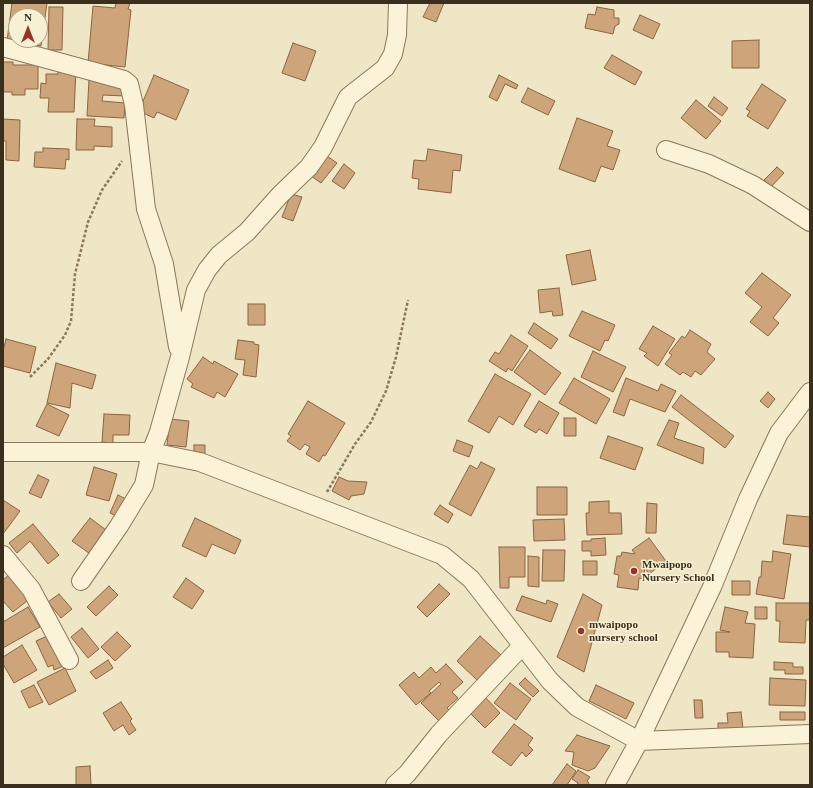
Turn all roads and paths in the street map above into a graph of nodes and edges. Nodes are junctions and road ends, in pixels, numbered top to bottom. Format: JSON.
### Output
{"nodes":[{"id":1,"x":398,"y":3,"type":"edge"},
{"id":2,"x":3,"y":47,"type":"edge"},
{"id":3,"x":138,"y":140,"type":"junction"},
{"id":4,"x":666,"y":150,"type":"dead end"},
{"id":5,"x":810,"y":222,"type":"edge"},
{"id":6,"x":408,"y":300,"type":"dead end"},
{"id":7,"x":180,"y":357,"type":"junction"},
{"id":8,"x":30,"y":377,"type":"dead end"},
{"id":9,"x":810,"y":392,"type":"edge"},
{"id":10,"x":3,"y":452,"type":"edge"},
{"id":11,"x":151,"y":452,"type":"junction"},
{"id":12,"x":318,"y":508,"type":"junction"},
{"id":13,"x":3,"y":555,"type":"edge"},
{"id":14,"x":81,"y":581,"type":"dead end"},
{"id":15,"x":522,"y":646,"type":"junction"},
{"id":16,"x":69,"y":660,"type":"dead end"},
{"id":17,"x":810,"y":734,"type":"edge"},
{"id":18,"x":639,"y":741,"type":"junction"},
{"id":19,"x":395,"y":785,"type":"edge"},
{"id":20,"x":615,"y":785,"type":"edge"}],
"edges":[{"from":1,"to":7,"type":"street"},
{"from":2,"to":3,"type":"street"},
{"from":3,"to":7,"type":"street"},
{"from":3,"to":8,"type":"path"},
{"from":4,"to":5,"type":"street"},
{"from":6,"to":12,"type":"path"},
{"from":7,"to":11,"type":"street"},
{"from":9,"to":18,"type":"street"},
{"from":10,"to":11,"type":"street"},
{"from":11,"to":12,"type":"street"},
{"from":11,"to":14,"type":"street"},
{"from":12,"to":15,"type":"street"},
{"from":13,"to":16,"type":"street"},
{"from":15,"to":18,"type":"street"},
{"from":15,"to":19,"type":"street"},
{"from":17,"to":18,"type":"street"},
{"from":18,"to":20,"type":"street"}]}
